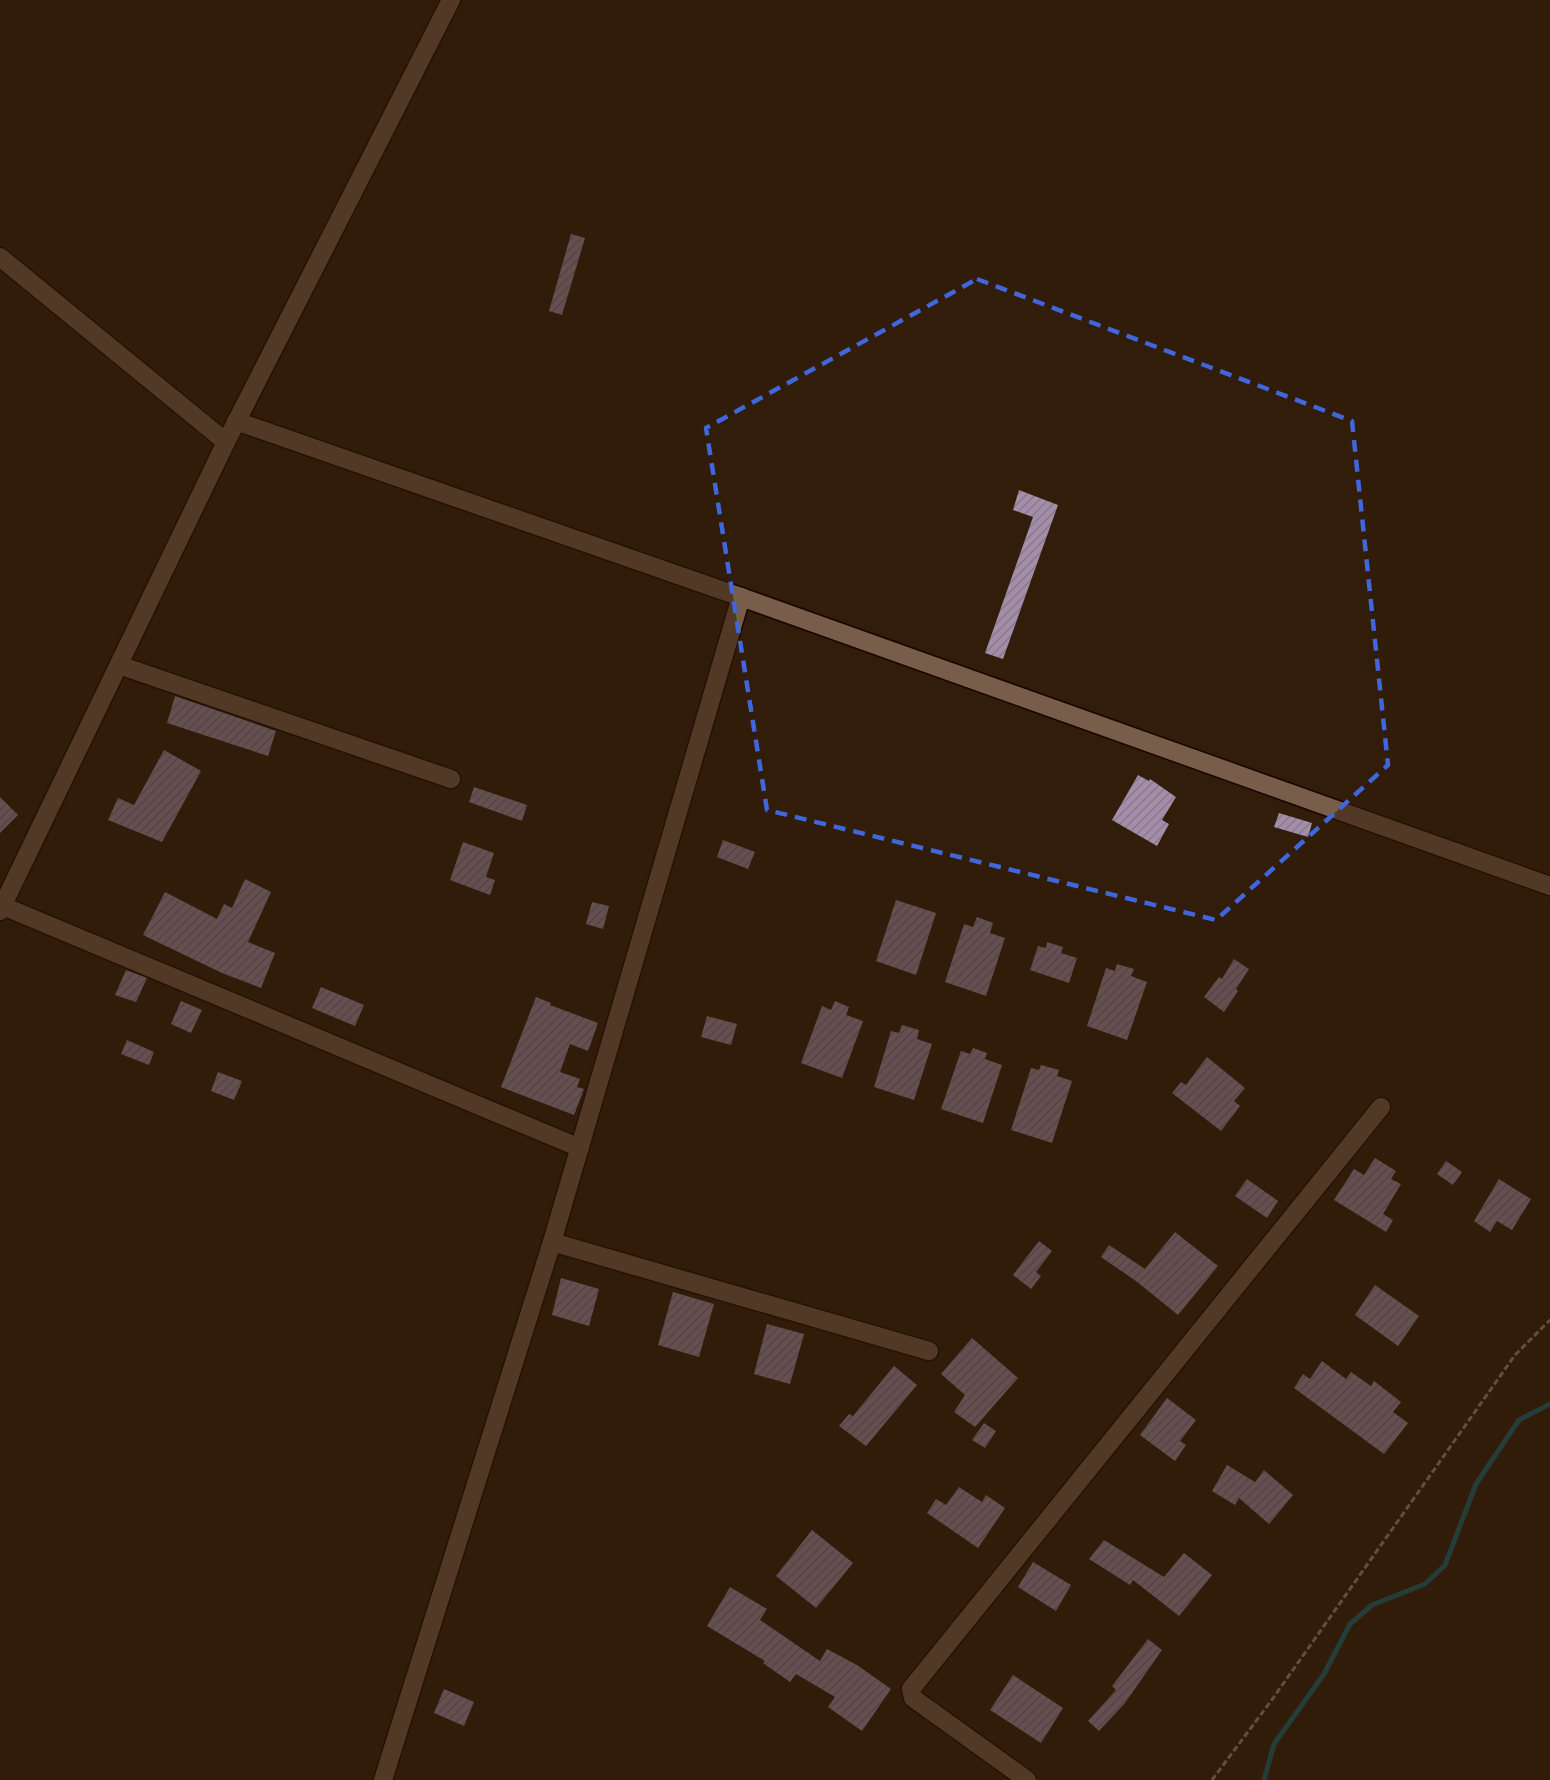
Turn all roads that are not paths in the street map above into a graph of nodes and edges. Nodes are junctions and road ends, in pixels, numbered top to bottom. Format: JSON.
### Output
{"nodes":[{"id":1,"x":450,"y":0,"type":"edge"},
{"id":2,"x":0,"y":257,"type":"edge"},
{"id":3,"x":236,"y":421,"type":"junction"},
{"id":4,"x":226,"y":442,"type":"junction"},
{"id":5,"x":741,"y":597,"type":"junction"},
{"id":6,"x":119,"y":665,"type":"junction"},
{"id":7,"x":450,"y":779,"type":"dead end"},
{"id":8,"x":6,"y":879,"type":"edge"},
{"id":9,"x":1550,"y":886,"type":"edge"},
{"id":10,"x":1,"y":909,"type":"edge"},
{"id":11,"x":1381,"y":1107,"type":"dead end"},
{"id":12,"x":580,"y":1148,"type":"junction"},
{"id":13,"x":552,"y":1242,"type":"junction"},
{"id":14,"x":929,"y":1351,"type":"dead end"},
{"id":15,"x":383,"y":1780,"type":"edge"},
{"id":16,"x":1027,"y":1780,"type":"edge"}],
"edges":[{"from":1,"to":3,"type":"street"},
{"from":2,"to":4,"type":"street"},
{"from":3,"to":4,"type":"street"},
{"from":3,"to":5,"type":"street"},
{"from":4,"to":6,"type":"street"},
{"from":5,"to":9,"type":"street"},
{"from":5,"to":12,"type":"street"},
{"from":6,"to":7,"type":"street"},
{"from":6,"to":8,"type":"street"},
{"from":8,"to":10,"type":"street"},
{"from":10,"to":12,"type":"street"},
{"from":11,"to":16,"type":"street"},
{"from":12,"to":13,"type":"street"},
{"from":13,"to":14,"type":"street"},
{"from":13,"to":15,"type":"street"}]}
